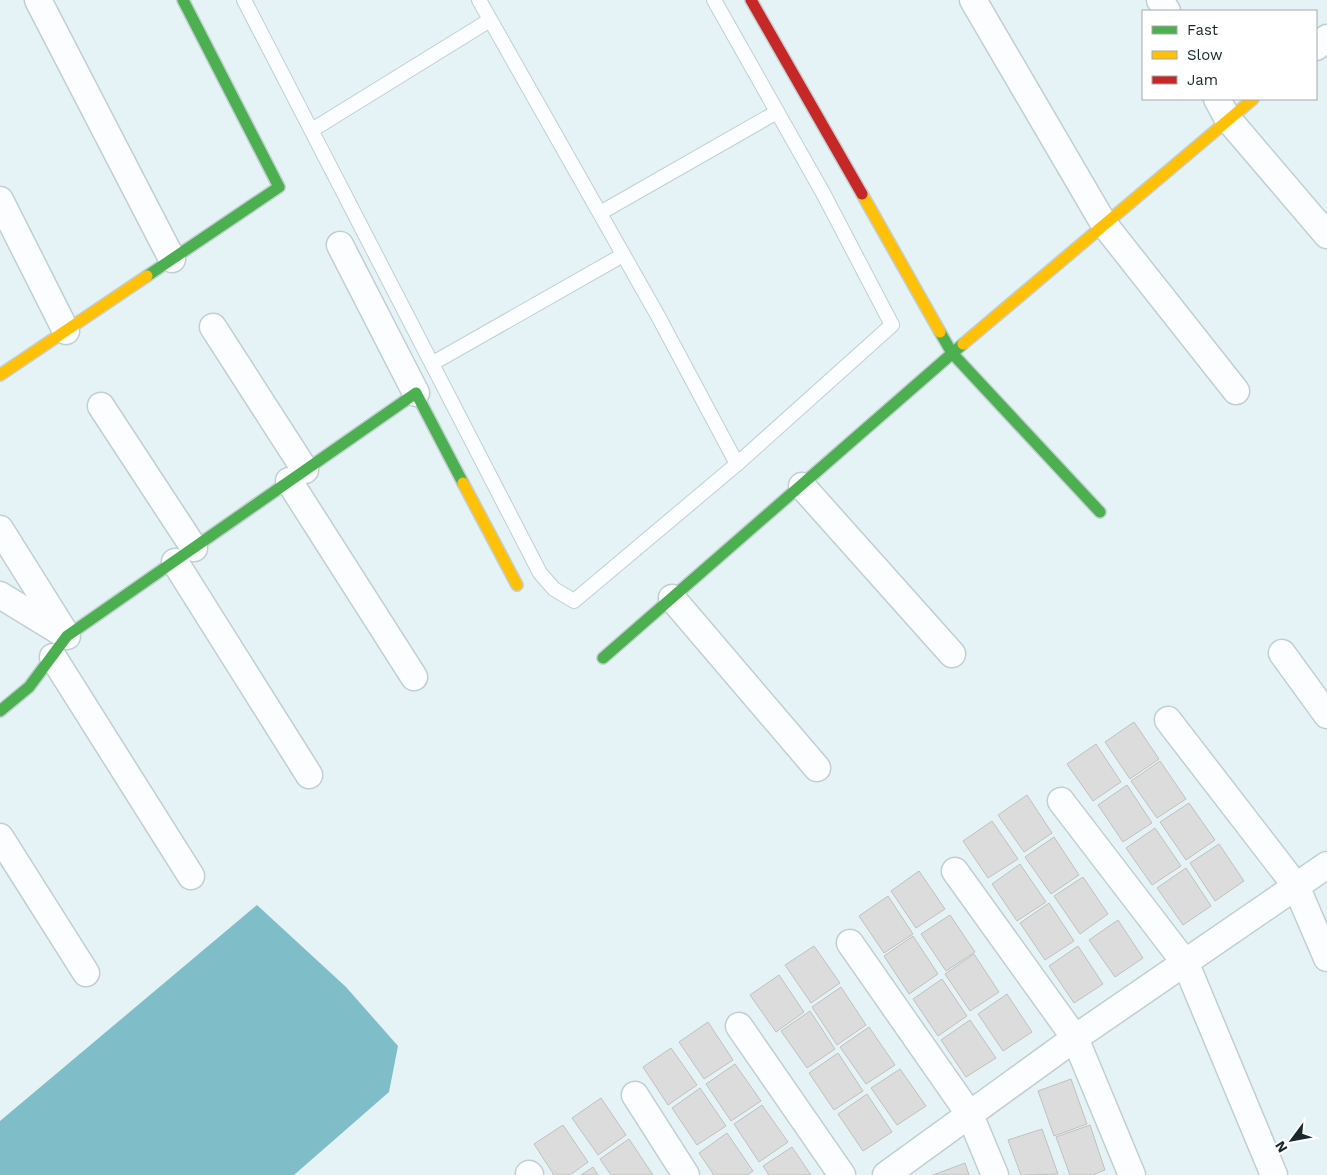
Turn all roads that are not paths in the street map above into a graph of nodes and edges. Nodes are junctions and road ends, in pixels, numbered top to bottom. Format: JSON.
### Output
{"nodes":[{"id":1,"x":38,"y":0,"type":"edge"},
{"id":2,"x":183,"y":0,"type":"edge"},
{"id":3,"x":244,"y":0,"type":"edge"},
{"id":4,"x":714,"y":0,"type":"edge"},
{"id":5,"x":751,"y":0,"type":"edge"},
{"id":6,"x":973,"y":0,"type":"edge"},
{"id":7,"x":484,"y":2,"type":"edge"},
{"id":8,"x":490,"y":20,"type":"junction"},
{"id":9,"x":1327,"y":38,"type":"edge"},
{"id":10,"x":1317,"y":46,"type":"edge"},
{"id":11,"x":1250,"y":100,"type":"edge"},
{"id":12,"x":1223,"y":109,"type":"edge"},
{"id":13,"x":777,"y":112,"type":"junction"},
{"id":14,"x":312,"y":130,"type":"junction"},
{"id":15,"x":0,"y":201,"type":"edge"},
{"id":16,"x":600,"y":213,"type":"junction"},
{"id":17,"x":1104,"y":224,"type":"junction"},
{"id":18,"x":1327,"y":236,"type":"edge"},
{"id":19,"x":340,"y":246,"type":"dead end"},
{"id":20,"x":623,"y":255,"type":"junction"},
{"id":21,"x":172,"y":259,"type":"junction"},
{"id":22,"x":213,"y":327,"type":"dead end"},
{"id":23,"x":66,"y":331,"type":"junction"},
{"id":24,"x":952,"y":353,"type":"junction"},
{"id":25,"x":433,"y":363,"type":"junction"},
{"id":26,"x":0,"y":376,"type":"edge"},
{"id":27,"x":1236,"y":391,"type":"dead end"},
{"id":28,"x":416,"y":393,"type":"junction"},
{"id":29,"x":101,"y":406,"type":"dead end"},
{"id":30,"x":737,"y":464,"type":"junction"},
{"id":31,"x":297,"y":476,"type":"junction"},
{"id":32,"x":802,"y":486,"type":"junction"},
{"id":33,"x":1100,"y":512,"type":"dead end"},
{"id":34,"x":0,"y":529,"type":"edge"},
{"id":35,"x":184,"y":555,"type":"junction"},
{"id":36,"x":517,"y":585,"type":"dead end"},
{"id":37,"x":0,"y":595,"type":"edge"},
{"id":38,"x":672,"y":598,"type":"junction"},
{"id":39,"x":60,"y":646,"type":"junction"},
{"id":40,"x":1282,"y":653,"type":"dead end"},
{"id":41,"x":952,"y":654,"type":"dead end"},
{"id":42,"x":604,"y":658,"type":"dead end"},
{"id":43,"x":414,"y":677,"type":"dead end"},
{"id":44,"x":0,"y":711,"type":"edge"},
{"id":45,"x":1327,"y":715,"type":"edge"},
{"id":46,"x":1168,"y":720,"type":"dead end"},
{"id":47,"x":817,"y":768,"type":"dead end"},
{"id":48,"x":308,"y":775,"type":"dead end"},
{"id":49,"x":1061,"y":801,"type":"dead end"},
{"id":50,"x":0,"y":837,"type":"edge"},
{"id":51,"x":1327,"y":865,"type":"edge"},
{"id":52,"x":955,"y":871,"type":"dead end"},
{"id":53,"x":192,"y":876,"type":"dead end"},
{"id":54,"x":1296,"y":886,"type":"junction"},
{"id":55,"x":850,"y":943,"type":"dead end"},
{"id":56,"x":1327,"y":958,"type":"edge"},
{"id":57,"x":1186,"y":964,"type":"junction"},
{"id":58,"x":86,"y":973,"type":"dead end"},
{"id":59,"x":739,"y":1026,"type":"dead end"},
{"id":60,"x":1075,"y":1038,"type":"junction"},
{"id":61,"x":636,"y":1095,"type":"dead end"},
{"id":62,"x":970,"y":1115,"type":"junction"},
{"id":63,"x":686,"y":1175,"type":"edge"},
{"id":64,"x":842,"y":1175,"type":"edge"},
{"id":65,"x":886,"y":1175,"type":"edge"},
{"id":66,"x":995,"y":1175,"type":"edge"},
{"id":67,"x":1132,"y":1175,"type":"edge"},
{"id":68,"x":1274,"y":1175,"type":"edge"}],
"edges":[{"from":1,"to":21,"type":"street"},
{"from":2,"to":21,"type":"street"},
{"from":3,"to":14,"type":"lane"},
{"from":4,"to":13,"type":"lane"},
{"from":5,"to":24,"type":"street"},
{"from":6,"to":17,"type":"street"},
{"from":7,"to":8,"type":"lane"},
{"from":8,"to":14,"type":"lane"},
{"from":8,"to":16,"type":"lane"},
{"from":9,"to":10,"type":"street"},
{"from":11,"to":12,"type":"street"},
{"from":12,"to":17,"type":"street"},
{"from":12,"to":18,"type":"street"},
{"from":13,"to":16,"type":"lane"},
{"from":13,"to":30,"type":"lane"},
{"from":14,"to":25,"type":"lane"},
{"from":15,"to":23,"type":"street"},
{"from":16,"to":20,"type":"lane"},
{"from":17,"to":24,"type":"street"},
{"from":17,"to":27,"type":"street"},
{"from":19,"to":28,"type":"street"},
{"from":20,"to":25,"type":"lane"},
{"from":20,"to":30,"type":"lane"},
{"from":21,"to":23,"type":"street"},
{"from":22,"to":31,"type":"street"},
{"from":23,"to":26,"type":"street"},
{"from":24,"to":32,"type":"street"},
{"from":24,"to":33,"type":"street"},
{"from":25,"to":30,"type":"lane"},
{"from":28,"to":31,"type":"street"},
{"from":28,"to":36,"type":"street"},
{"from":29,"to":35,"type":"street"},
{"from":31,"to":35,"type":"street"},
{"from":31,"to":43,"type":"street"},
{"from":32,"to":38,"type":"street"},
{"from":32,"to":41,"type":"street"},
{"from":34,"to":39,"type":"street"},
{"from":35,"to":39,"type":"street"},
{"from":35,"to":48,"type":"street"},
{"from":37,"to":39,"type":"street"},
{"from":38,"to":42,"type":"street"},
{"from":38,"to":47,"type":"street"},
{"from":39,"to":44,"type":"street"},
{"from":39,"to":53,"type":"street"},
{"from":40,"to":45,"type":"street"},
{"from":46,"to":54,"type":"street"},
{"from":49,"to":57,"type":"street"},
{"from":50,"to":58,"type":"street"},
{"from":51,"to":54,"type":"street"},
{"from":52,"to":60,"type":"street"},
{"from":54,"to":56,"type":"street"},
{"from":54,"to":57,"type":"street"},
{"from":55,"to":62,"type":"street"},
{"from":57,"to":60,"type":"street"},
{"from":57,"to":68,"type":"street"},
{"from":59,"to":64,"type":"street"},
{"from":60,"to":62,"type":"street"},
{"from":60,"to":67,"type":"street"},
{"from":61,"to":63,"type":"street"},
{"from":62,"to":65,"type":"street"},
{"from":62,"to":66,"type":"street"}]}
